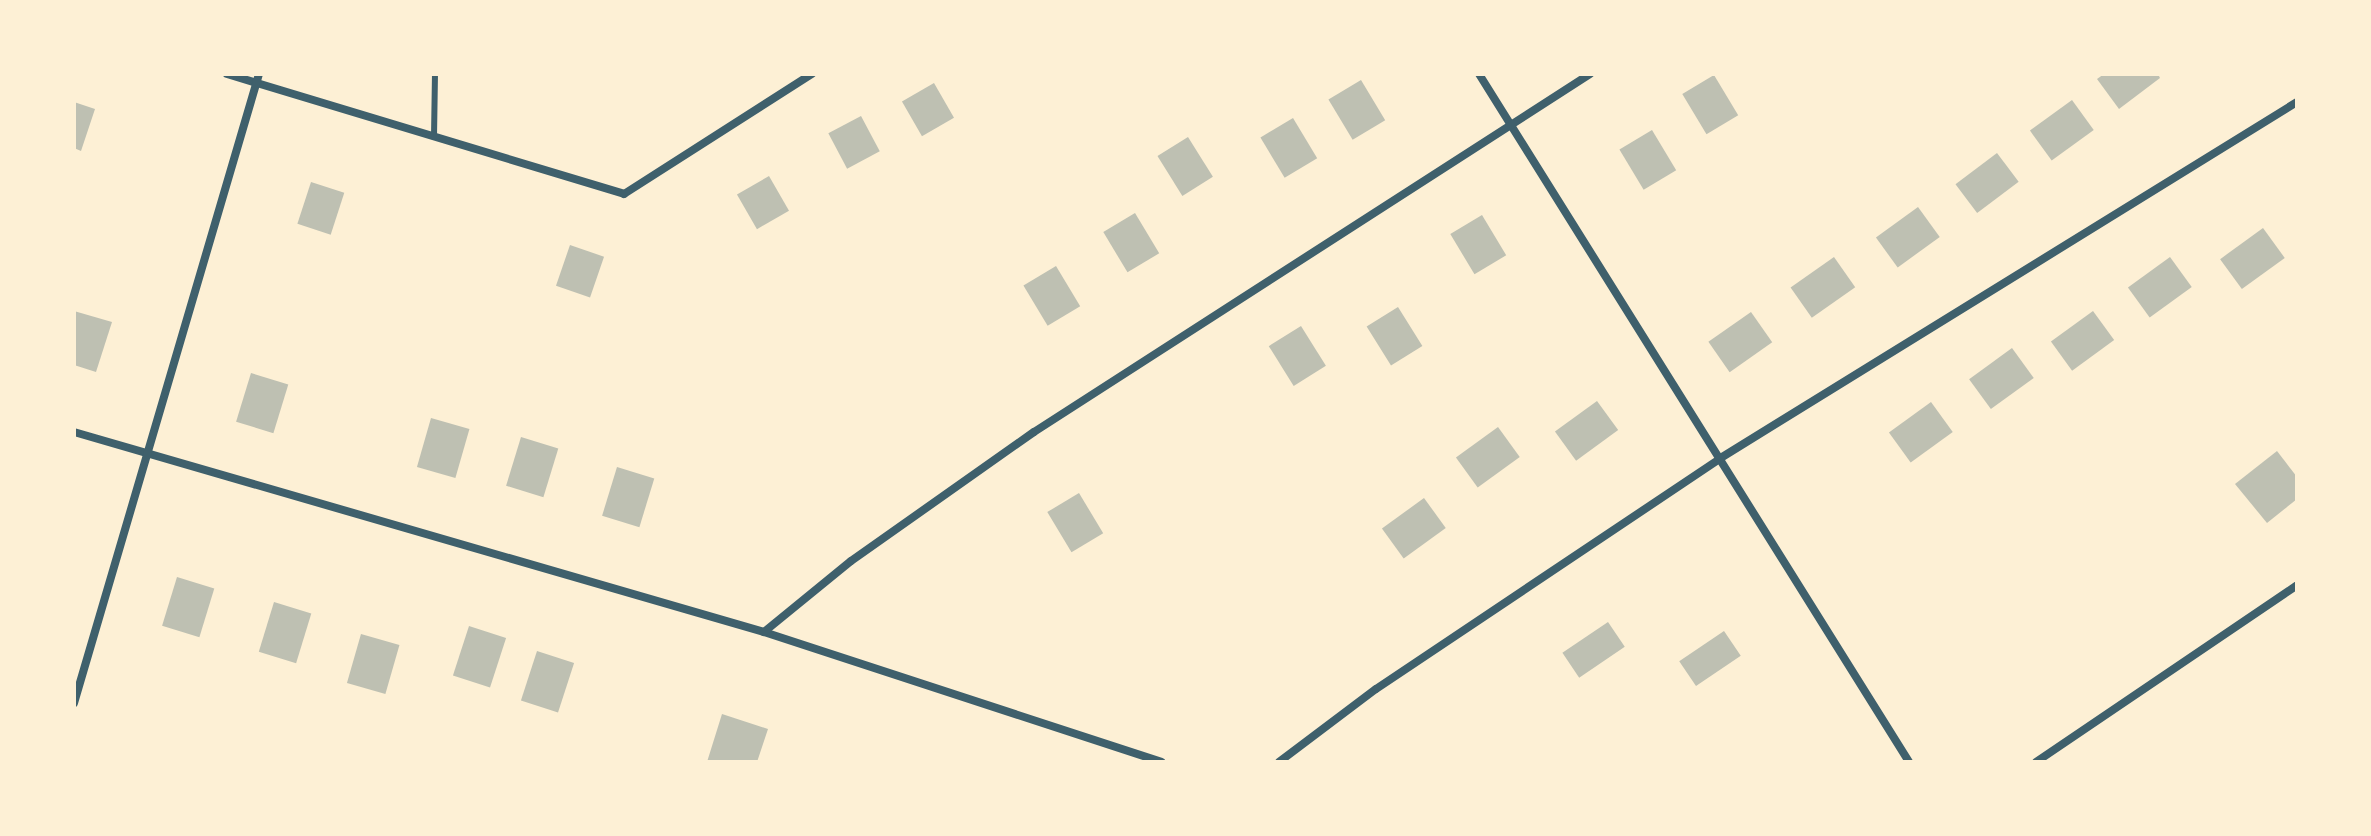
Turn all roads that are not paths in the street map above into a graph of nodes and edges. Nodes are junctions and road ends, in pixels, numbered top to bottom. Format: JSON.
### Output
{"nodes":[{"id":1,"x":227,"y":74,"type":"edge"},
{"id":2,"x":435,"y":74,"type":"edge"},
{"id":3,"x":812,"y":74,"type":"edge"},
{"id":4,"x":1479,"y":74,"type":"edge"},
{"id":5,"x":1590,"y":74,"type":"edge"},
{"id":6,"x":258,"y":78,"type":"edge"},
{"id":7,"x":2297,"y":102,"type":"edge"},
{"id":8,"x":1510,"y":124,"type":"junction"},
{"id":9,"x":434,"y":137,"type":"junction"},
{"id":10,"x":74,"y":432,"type":"edge"},
{"id":11,"x":148,"y":454,"type":"junction"},
{"id":12,"x":1719,"y":459,"type":"junction"},
{"id":13,"x":2297,"y":585,"type":"edge"},
{"id":14,"x":764,"y":632,"type":"junction"},
{"id":15,"x":74,"y":703,"type":"edge"},
{"id":16,"x":1161,"y":762,"type":"edge"},
{"id":17,"x":1279,"y":762,"type":"edge"},
{"id":18,"x":1909,"y":762,"type":"edge"},
{"id":19,"x":2036,"y":762,"type":"edge"}],
"edges":[{"from":1,"to":6,"type":"street"},
{"from":2,"to":9,"type":"lane"},
{"from":3,"to":9,"type":"street"},
{"from":4,"to":8,"type":"street"},
{"from":5,"to":8,"type":"street"},
{"from":6,"to":9,"type":"street"},
{"from":6,"to":11,"type":"street"},
{"from":7,"to":12,"type":"street"},
{"from":8,"to":12,"type":"street"},
{"from":8,"to":14,"type":"street"},
{"from":10,"to":11,"type":"street"},
{"from":11,"to":14,"type":"street"},
{"from":11,"to":15,"type":"street"},
{"from":12,"to":17,"type":"street"},
{"from":12,"to":18,"type":"street"},
{"from":13,"to":19,"type":"street"},
{"from":14,"to":16,"type":"street"}]}
